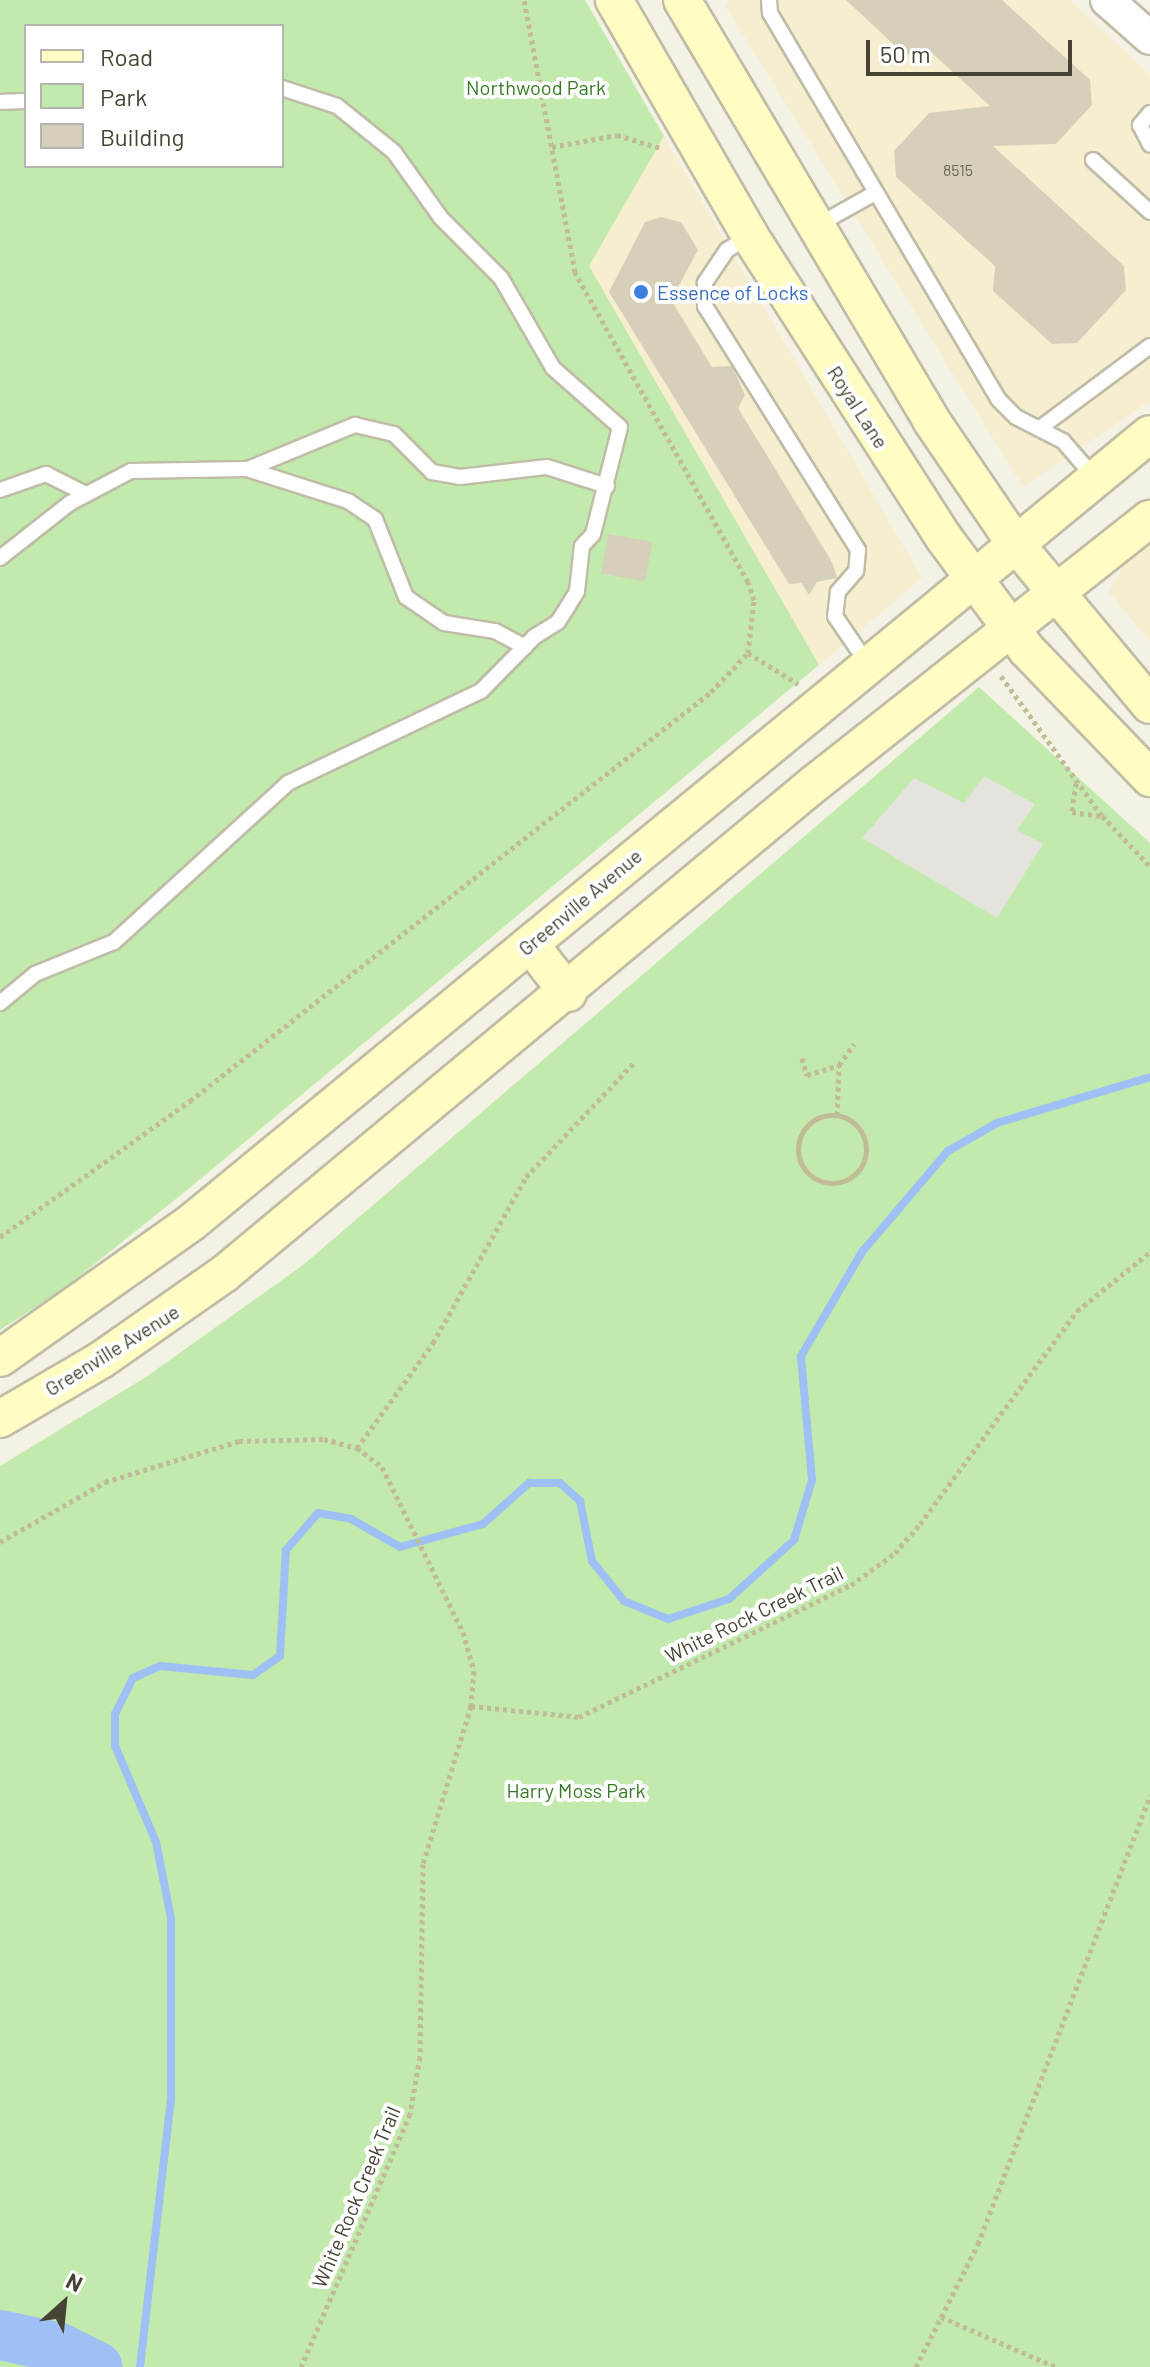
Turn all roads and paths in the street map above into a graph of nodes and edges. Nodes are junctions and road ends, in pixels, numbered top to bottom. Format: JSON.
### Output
{"nodes":[{"id":1,"x":614,"y":0,"type":"edge"},
{"id":2,"x":682,"y":0,"type":"edge"},
{"id":3,"x":769,"y":0,"type":"edge"},
{"id":4,"x":1107,"y":0,"type":"edge"},
{"id":5,"x":1150,"y":38,"type":"edge"},
{"id":6,"x":284,"y":89,"type":"edge"},
{"id":7,"x":24,"y":101,"type":"edge"},
{"id":8,"x":0,"y":102,"type":"edge"},
{"id":9,"x":1150,"y":113,"type":"edge"},
{"id":10,"x":1150,"y":145,"type":"edge"},
{"id":11,"x":552,"y":147,"type":"dead end"},
{"id":12,"x":672,"y":158,"type":"dead end"},
{"id":13,"x":1093,"y":160,"type":"dead end"},
{"id":14,"x":875,"y":193,"type":"junction"},
{"id":15,"x":1150,"y":212,"type":"edge"},
{"id":16,"x":816,"y":227,"type":"junction"},
{"id":17,"x":750,"y":236,"type":"junction"},
{"id":18,"x":1150,"y":346,"type":"edge"},
{"id":19,"x":1040,"y":428,"type":"junction"},
{"id":20,"x":1150,"y":434,"type":"edge"},
{"id":21,"x":247,"y":469,"type":"junction"},
{"id":22,"x":1093,"y":476,"type":"junction"},
{"id":23,"x":607,"y":486,"type":"junction"},
{"id":24,"x":0,"y":490,"type":"edge"},
{"id":25,"x":86,"y":494,"type":"junction"},
{"id":26,"x":1150,"y":519,"type":"edge"},
{"id":27,"x":1015,"y":543,"type":"junction"},
{"id":28,"x":0,"y":558,"type":"edge"},
{"id":29,"x":971,"y":576,"type":"junction"},
{"id":30,"x":1054,"y":593,"type":"junction"},
{"id":31,"x":1011,"y":628,"type":"junction"},
{"id":32,"x":525,"y":647,"type":"junction"},
{"id":33,"x":748,"y":653,"type":"dead end"},
{"id":34,"x":867,"y":663,"type":"junction"},
{"id":35,"x":1001,"y":671,"type":"dead end"},
{"id":36,"x":800,"y":685,"type":"dead end"},
{"id":37,"x":1150,"y":705,"type":"edge"},
{"id":38,"x":1150,"y":778,"type":"edge"},
{"id":39,"x":1076,"y":783,"type":"junction"},
{"id":40,"x":1102,"y":816,"type":"junction"},
{"id":41,"x":1150,"y":866,"type":"edge"},
{"id":42,"x":530,"y":944,"type":"junction"},
{"id":43,"x":568,"y":993,"type":"junction"},
{"id":44,"x":0,"y":1003,"type":"edge"},
{"id":45,"x":854,"y":1044,"type":"dead end"},
{"id":46,"x":802,"y":1058,"type":"dead end"},
{"id":47,"x":633,"y":1064,"type":"dead end"},
{"id":48,"x":839,"y":1065,"type":"junction"},
{"id":49,"x":837,"y":1115,"type":"junction"},
{"id":50,"x":1150,"y":1252,"type":"edge"},
{"id":51,"x":0,"y":1358,"type":"edge"},
{"id":52,"x":0,"y":1419,"type":"edge"},
{"id":53,"x":357,"y":1448,"type":"junction"},
{"id":54,"x":0,"y":1542,"type":"edge"},
{"id":55,"x":471,"y":1706,"type":"junction"},
{"id":56,"x":1150,"y":1795,"type":"edge"},
{"id":57,"x":941,"y":2317,"type":"junction"},
{"id":58,"x":301,"y":2367,"type":"edge"},
{"id":59,"x":916,"y":2367,"type":"edge"},
{"id":60,"x":1056,"y":2367,"type":"edge"}],
"edges":[{"from":1,"to":17,"type":"main road","name":"Royal Lane"},
{"from":2,"to":16,"type":"main road"},
{"from":3,"to":14,"type":"lane"},
{"from":4,"to":5,"type":"street"},
{"from":6,"to":23,"type":"lane"},
{"from":7,"to":8,"type":"lane"},
{"from":9,"to":10,"type":"lane"},
{"from":11,"to":12,"type":"path"},
{"from":13,"to":15,"type":"lane"},
{"from":14,"to":16,"type":"lane"},
{"from":14,"to":19,"type":"lane"},
{"from":16,"to":27,"type":"main road"},
{"from":17,"to":29,"type":"main road","name":"Royal Lane"},
{"from":17,"to":34,"type":"lane"},
{"from":18,"to":19,"type":"lane"},
{"from":19,"to":22,"type":"lane"},
{"from":20,"to":22,"type":"main road","name":"Greenville Avenue"},
{"from":21,"to":23,"type":"lane"},
{"from":21,"to":25,"type":"lane"},
{"from":21,"to":32,"type":"lane"},
{"from":22,"to":27,"type":"main road","name":"Greenville Avenue"},
{"from":23,"to":32,"type":"lane"},
{"from":24,"to":25,"type":"lane"},
{"from":25,"to":28,"type":"lane"},
{"from":26,"to":30,"type":"main road","name":"Greenville Avenue"},
{"from":27,"to":29,"type":"main road","name":"Greenville Avenue"},
{"from":27,"to":30,"type":"main road"},
{"from":29,"to":31,"type":"main road","name":"Royal Lane"},
{"from":29,"to":34,"type":"main road","name":"Greenville Avenue"},
{"from":30,"to":31,"type":"main road","name":"Greenville Avenue"},
{"from":30,"to":37,"type":"main road"},
{"from":31,"to":38,"type":"main road","name":"Royal Lane"},
{"from":31,"to":43,"type":"main road","name":"Greenville Avenue"},
{"from":32,"to":44,"type":"lane"},
{"from":33,"to":36,"type":"path"},
{"from":34,"to":42,"type":"main road","name":"Greenville Avenue"},
{"from":35,"to":39,"type":"path"},
{"from":39,"to":40,"type":"path"},
{"from":39,"to":40,"type":"path"},
{"from":40,"to":41,"type":"path"},
{"from":42,"to":43,"type":"main road"},
{"from":42,"to":51,"type":"main road","name":"Greenville Avenue"},
{"from":43,"to":52,"type":"main road","name":"Greenville Avenue"},
{"from":45,"to":48,"type":"path"},
{"from":46,"to":48,"type":"path"},
{"from":47,"to":53,"type":"path"},
{"from":48,"to":49,"type":"path"},
{"from":49,"to":49,"type":"path"},
{"from":50,"to":55,"type":"path","name":"White Rock Creek Trail"},
{"from":53,"to":54,"type":"path","name":"White Rock Creek Trail"},
{"from":53,"to":55,"type":"path","name":"White Rock Creek Trail"},
{"from":55,"to":58,"type":"path","name":"White Rock Creek Trail"},
{"from":56,"to":57,"type":"path"},
{"from":57,"to":59,"type":"path"},
{"from":57,"to":60,"type":"path"}]}
